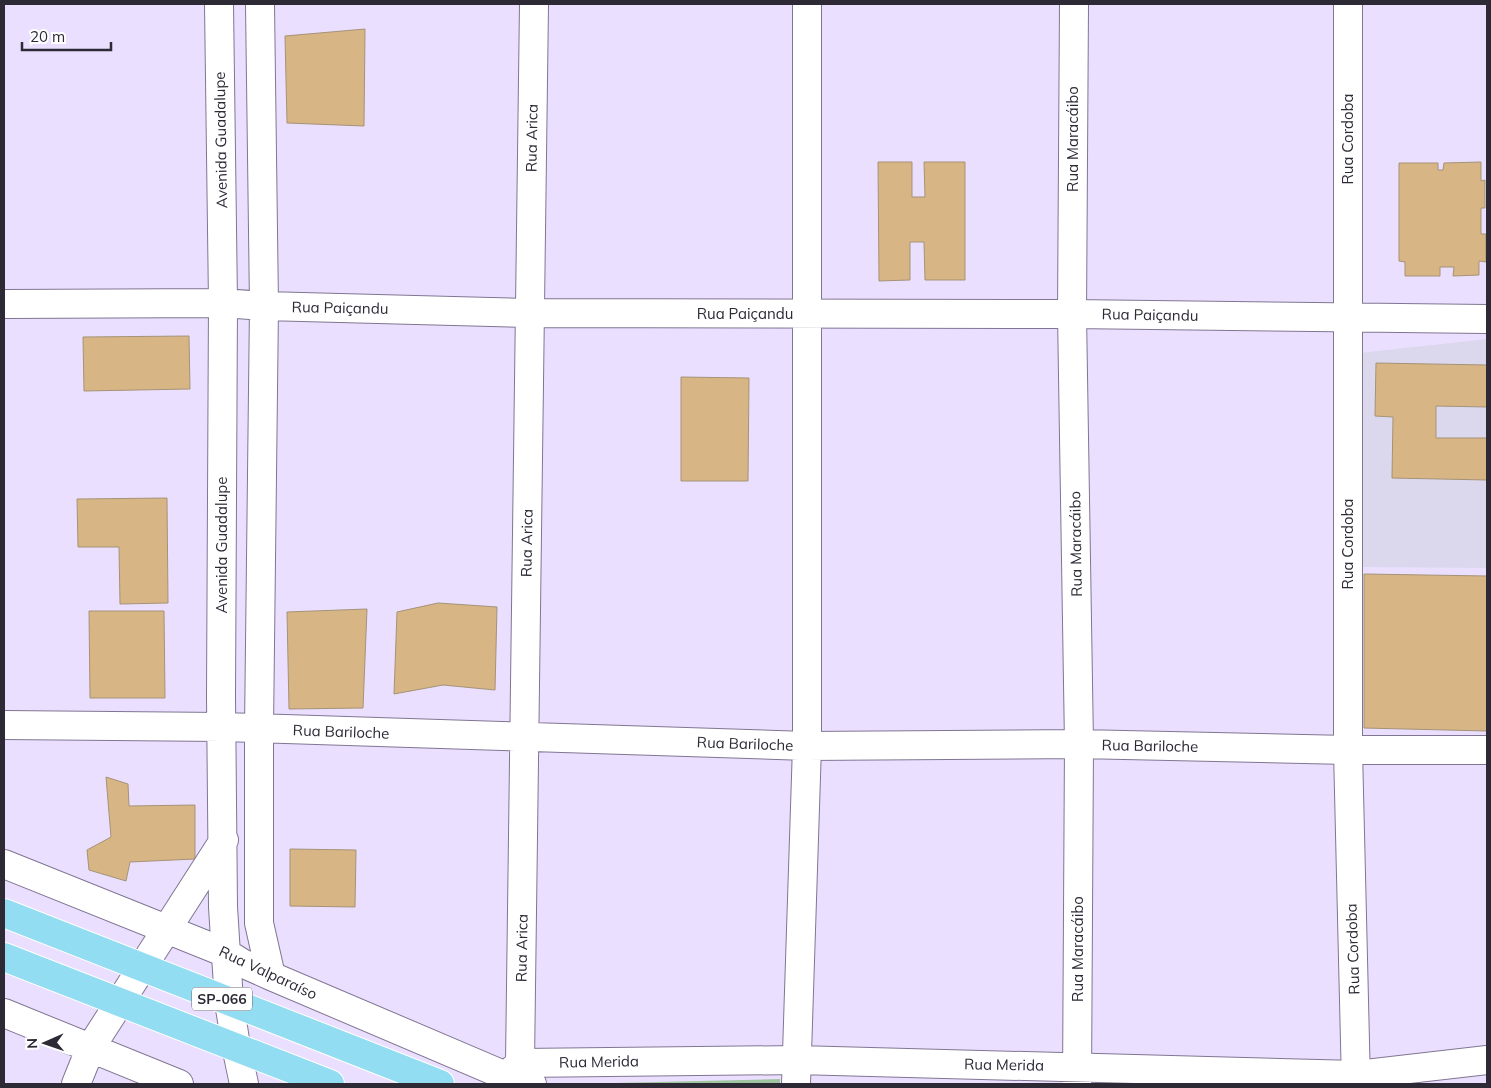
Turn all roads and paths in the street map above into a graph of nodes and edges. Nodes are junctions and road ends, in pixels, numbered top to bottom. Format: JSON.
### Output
{"nodes":[{"id":1,"x":219,"y":4,"type":"edge"},
{"id":2,"x":260,"y":4,"type":"edge"},
{"id":3,"x":534,"y":4,"type":"edge"},
{"id":4,"x":807,"y":4,"type":"edge"},
{"id":5,"x":1074,"y":4,"type":"edge"},
{"id":6,"x":1348,"y":4,"type":"edge"},
{"id":7,"x":223,"y":303,"type":"junction"},
{"id":8,"x":4,"y":304,"type":"edge"},
{"id":9,"x":264,"y":306,"type":"junction"},
{"id":10,"x":529,"y":313,"type":"junction"},
{"id":11,"x":807,"y":314,"type":"junction"},
{"id":12,"x":1072,"y":314,"type":"junction"},
{"id":13,"x":1348,"y":318,"type":"junction"},
{"id":14,"x":1487,"y":319,"type":"edge"},
{"id":15,"x":4,"y":725,"type":"edge"},
{"id":16,"x":222,"y":727,"type":"junction"},
{"id":17,"x":259,"y":729,"type":"junction"},
{"id":18,"x":525,"y":737,"type":"junction"},
{"id":19,"x":1079,"y":744,"type":"junction"},
{"id":20,"x":806,"y":746,"type":"junction"},
{"id":21,"x":1348,"y":750,"type":"junction"},
{"id":22,"x":1487,"y":750,"type":"edge"},
{"id":23,"x":224,"y":840,"type":"junction"},
{"id":24,"x":4,"y":864,"type":"edge"},
{"id":25,"x":4,"y":913,"type":"edge"},
{"id":26,"x":166,"y":929,"type":"junction"},
{"id":27,"x":226,"y":953,"type":"junction"},
{"id":28,"x":4,"y":957,"type":"edge"},
{"id":29,"x":142,"y":967,"type":"junction"},
{"id":30,"x":271,"y":976,"type":"junction"},
{"id":31,"x":119,"y":1002,"type":"junction"},
{"id":32,"x":229,"y":1002,"type":"junction"},
{"id":33,"x":4,"y":1013,"type":"edge"},
{"id":34,"x":236,"y":1046,"type":"junction"},
{"id":35,"x":91,"y":1047,"type":"junction"},
{"id":36,"x":1487,"y":1060,"type":"edge"},
{"id":37,"x":797,"y":1072,"type":"edge"},
{"id":38,"x":519,"y":1074,"type":"edge"},
{"id":39,"x":1077,"y":1075,"type":"edge"},
{"id":40,"x":1357,"y":1079,"type":"edge"},
{"id":41,"x":76,"y":1084,"type":"edge"},
{"id":42,"x":179,"y":1084,"type":"edge"},
{"id":43,"x":244,"y":1084,"type":"edge"},
{"id":44,"x":330,"y":1084,"type":"edge"},
{"id":45,"x":440,"y":1084,"type":"edge"}],
"edges":[{"from":1,"to":7,"type":"street","name":"Avenida Guadalupe"},
{"from":2,"to":9,"type":"street"},
{"from":3,"to":10,"type":"street","name":"Rua Arica"},
{"from":4,"to":11,"type":"street"},
{"from":5,"to":12,"type":"street","name":"Rua Maracáibo"},
{"from":6,"to":13,"type":"street","name":"Rua Cordoba"},
{"from":7,"to":8,"type":"street","name":"Rua Paiçandu"},
{"from":7,"to":9,"type":"street","name":"Rua Paiçandu"},
{"from":7,"to":16,"type":"street","name":"Avenida Guadalupe"},
{"from":9,"to":10,"type":"street","name":"Rua Paiçandu"},
{"from":9,"to":17,"type":"street"},
{"from":10,"to":11,"type":"street","name":"Rua Paiçandu"},
{"from":10,"to":18,"type":"street","name":"Rua Arica"},
{"from":11,"to":12,"type":"street","name":"Rua Paiçandu"},
{"from":11,"to":20,"type":"street"},
{"from":12,"to":13,"type":"street","name":"Rua Paiçandu"},
{"from":12,"to":19,"type":"street","name":"Rua Maracáibo"},
{"from":13,"to":14,"type":"street","name":"Rua Paiçandu"},
{"from":13,"to":21,"type":"street","name":"Rua Cordoba"},
{"from":15,"to":16,"type":"street","name":"Rua Bariloche"},
{"from":16,"to":17,"type":"street","name":"Rua Bariloche"},
{"from":16,"to":23,"type":"street","name":"Avenida Guadalupe"},
{"from":17,"to":18,"type":"street","name":"Rua Bariloche"},
{"from":17,"to":30,"type":"street"},
{"from":18,"to":20,"type":"street","name":"Rua Bariloche"},
{"from":18,"to":38,"type":"street","name":"Rua Arica"},
{"from":19,"to":20,"type":"street","name":"Rua Bariloche"},
{"from":19,"to":21,"type":"street","name":"Rua Bariloche"},
{"from":19,"to":39,"type":"street","name":"Rua Maracáibo"},
{"from":20,"to":37,"type":"street"},
{"from":21,"to":22,"type":"street","name":"Rua Bariloche"},
{"from":21,"to":40,"type":"street","name":"Rua Cordoba"},
{"from":23,"to":26,"type":"street"},
{"from":23,"to":27,"type":"street","name":"Avenida Guadalupe"},
{"from":24,"to":26,"type":"street","name":"Rua Valparaíso"},
{"from":25,"to":29,"type":"main road","number":"SP-066"},
{"from":26,"to":27,"type":"street","name":"Rua Valparaíso"},
{"from":26,"to":29,"type":"street"},
{"from":27,"to":30,"type":"street","name":"Rua Valparaíso"},
{"from":27,"to":32,"type":"street","name":"Avenida Guadalupe"},
{"from":28,"to":31,"type":"main road","number":"SP-066"},
{"from":29,"to":31,"type":"street"},
{"from":29,"to":32,"type":"main road","number":"SP-066"},
{"from":30,"to":38,"type":"street","name":"Rua Valparaíso"},
{"from":31,"to":34,"type":"main road","number":"SP-066"},
{"from":31,"to":35,"type":"street"},
{"from":32,"to":34,"type":"street","name":"Avenida Guadalupe"},
{"from":32,"to":45,"type":"main road","number":"SP-066"},
{"from":33,"to":35,"type":"street"},
{"from":34,"to":43,"type":"street","name":"Avenida Guadalupe"},
{"from":34,"to":44,"type":"main road","number":"SP-066"},
{"from":35,"to":41,"type":"street"},
{"from":35,"to":42,"type":"street"},
{"from":36,"to":40,"type":"street","name":"Rua Merida"},
{"from":37,"to":38,"type":"street","name":"Rua Merida"},
{"from":37,"to":39,"type":"street","name":"Rua Merida"},
{"from":39,"to":40,"type":"street","name":"Rua Merida"}]}
